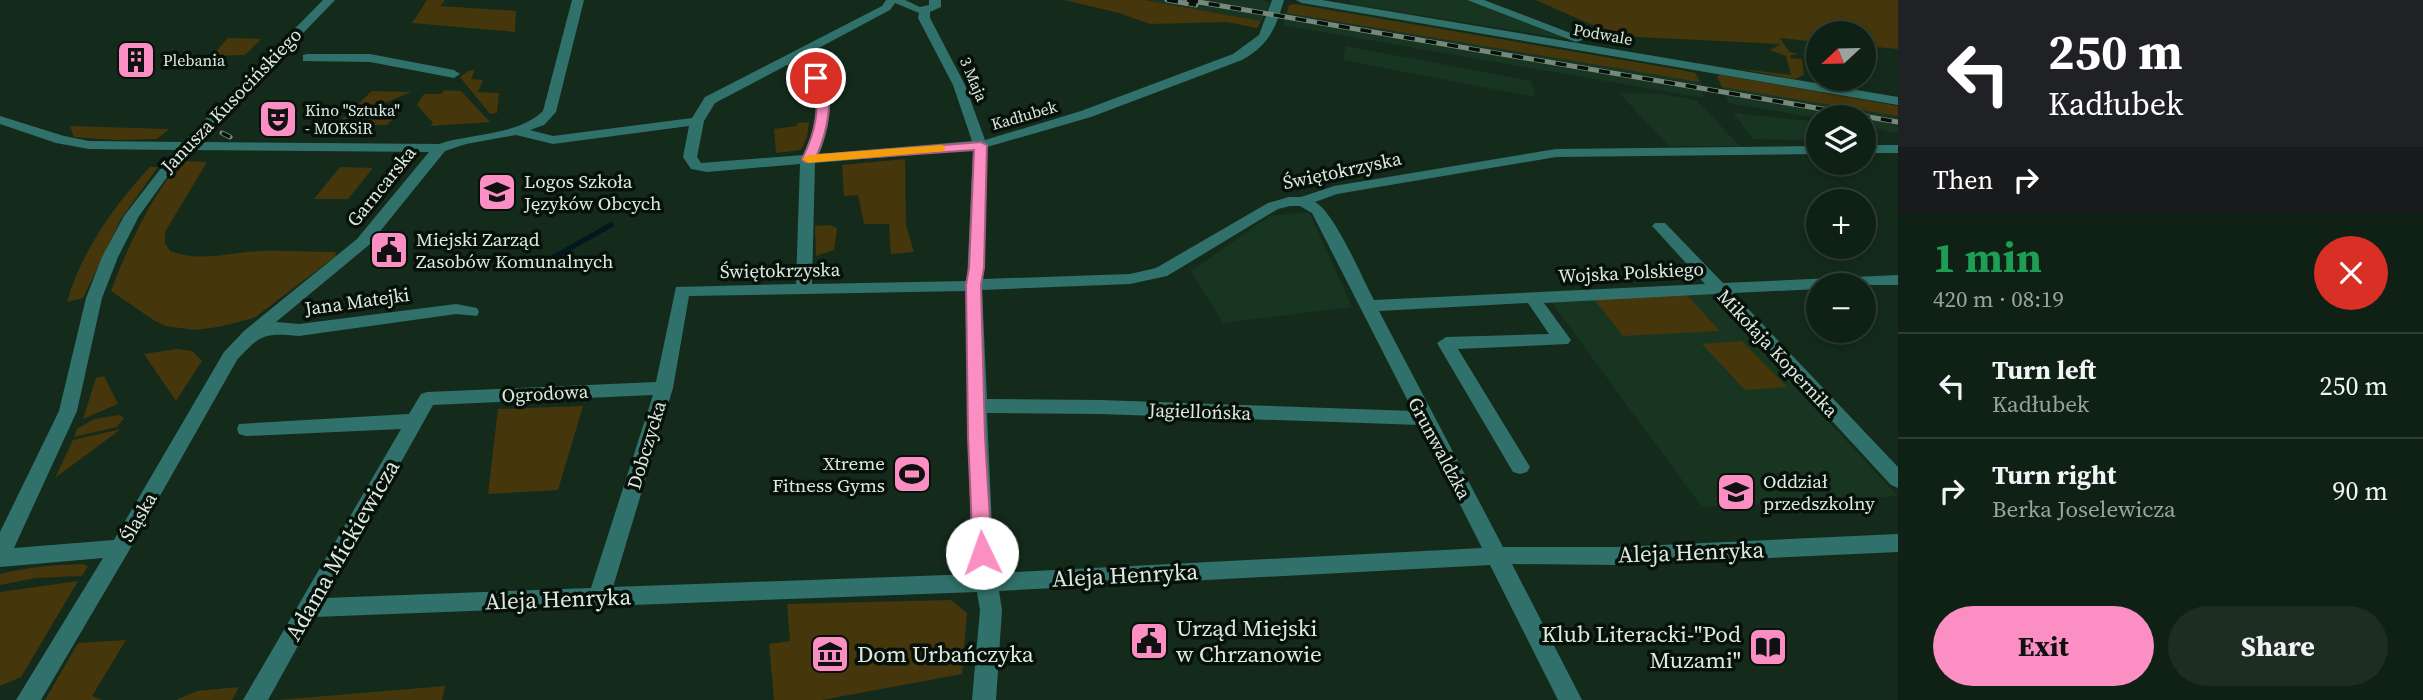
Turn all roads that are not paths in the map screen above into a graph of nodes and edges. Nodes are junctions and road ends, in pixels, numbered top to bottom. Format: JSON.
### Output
{"nodes":[{"id":1,"x":329,"y":0,"type":"edge"},
{"id":2,"x":578,"y":0,"type":"edge"},
{"id":3,"x":935,"y":0,"type":"edge"},
{"id":4,"x":1278,"y":0,"type":"edge"},
{"id":5,"x":1302,"y":0,"type":"edge"},
{"id":6,"x":1473,"y":0,"type":"edge"},
{"id":7,"x":889,"y":4,"type":"edge"},
{"id":8,"x":906,"y":6,"type":"edge"},
{"id":9,"x":925,"y":10,"type":"junction"},
{"id":10,"x":930,"y":30,"type":"junction"},
{"id":11,"x":1604,"y":52,"type":"junction"},
{"id":12,"x":307,"y":58,"type":"dead end"},
{"id":13,"x":786,"y":59,"type":"junction"},
{"id":14,"x":454,"y":74,"type":"dead end"},
{"id":15,"x":1898,"y":101,"type":"edge"},
{"id":16,"x":0,"y":120,"type":"edge"},
{"id":17,"x":697,"y":121,"type":"junction"},
{"id":18,"x":516,"y":131,"type":"junction"},
{"id":19,"x":981,"y":145,"type":"junction"},
{"id":20,"x":185,"y":146,"type":"junction"},
{"id":21,"x":440,"y":148,"type":"junction"},
{"id":22,"x":1876,"y":149,"type":"edge"},
{"id":23,"x":1898,"y":149,"type":"edge"},
{"id":24,"x":1806,"y":150,"type":"edge"},
{"id":25,"x":808,"y":159,"type":"junction"},
{"id":26,"x":1303,"y":202,"type":"junction"},
{"id":27,"x":1660,"y":226,"type":"dead end"},
{"id":28,"x":1898,"y":280,"type":"edge"},
{"id":29,"x":974,"y":285,"type":"junction"},
{"id":30,"x":1718,"y":288,"type":"junction"},
{"id":31,"x":804,"y":290,"type":"junction"},
{"id":32,"x":682,"y":291,"type":"joint"},
{"id":33,"x":1532,"y":299,"type":"junction"},
{"id":34,"x":1367,"y":306,"type":"junction"},
{"id":35,"x":471,"y":312,"type":"dead end"},
{"id":36,"x":250,"y":335,"type":"junction"},
{"id":37,"x":664,"y":388,"type":"junction"},
{"id":38,"x":427,"y":399,"type":"joint"},
{"id":39,"x":976,"y":405,"type":"junction"},
{"id":40,"x":1424,"y":418,"type":"junction"},
{"id":41,"x":415,"y":421,"type":"junction"},
{"id":42,"x":246,"y":429,"type":"dead end"},
{"id":43,"x":1520,"y":467,"type":"dead end"},
{"id":44,"x":1898,"y":480,"type":"edge"},
{"id":45,"x":1898,"y":543,"type":"edge"},
{"id":46,"x":120,"y":548,"type":"junction"},
{"id":47,"x":0,"y":556,"type":"edge"},
{"id":48,"x":1497,"y":556,"type":"junction"},
{"id":49,"x":986,"y":582,"type":"junction"},
{"id":50,"x":599,"y":597,"type":"junction"},
{"id":51,"x":309,"y":608,"type":"junction"},
{"id":52,"x":28,"y":700,"type":"edge"},
{"id":53,"x":255,"y":700,"type":"edge"},
{"id":54,"x":985,"y":700,"type":"edge"},
{"id":55,"x":1570,"y":700,"type":"edge"}],
"edges":[{"from":1,"to":20,"type":"street","name":"Janusza Kusocińskiego"},
{"from":2,"to":18,"type":"street"},
{"from":3,"to":9,"type":"street"},
{"from":4,"to":19,"type":"street","name":"Kadłubek"},
{"from":5,"to":11,"type":"street","name":"Podwale"},
{"from":6,"to":11,"type":"street"},
{"from":7,"to":8,"type":"street"},
{"from":7,"to":13,"type":"street"},
{"from":8,"to":9,"type":"street"},
{"from":8,"to":10,"type":"street","name":"3 Maja"},
{"from":9,"to":10,"type":"street","name":"3 Maja"},
{"from":10,"to":19,"type":"street","name":"3 Maja"},
{"from":11,"to":15,"type":"street","name":"Podwale"},
{"from":12,"to":14,"type":"street"},
{"from":13,"to":17,"type":"street"},
{"from":13,"to":25,"type":"street"},
{"from":16,"to":20,"type":"street"},
{"from":17,"to":18,"type":"street","name":"Garncarska"},
{"from":17,"to":25,"type":"street","name":"Kadłubek"},
{"from":18,"to":21,"type":"street","name":"Garncarska"},
{"from":19,"to":25,"type":"street","name":"Kadłubek"},
{"from":19,"to":29,"type":"street"},
{"from":20,"to":21,"type":"street"},
{"from":20,"to":47,"type":"street","name":"Janusza Kusocińskiego"},
{"from":21,"to":36,"type":"street","name":"Garncarska"},
{"from":22,"to":23,"type":"street"},
{"from":24,"to":26,"type":"street","name":"Świętokrzyska"},
{"from":25,"to":31,"type":"street"},
{"from":26,"to":29,"type":"street","name":"Świętokrzyska"},
{"from":26,"to":34,"type":"street","name":"Grunwaldzka"},
{"from":27,"to":30,"type":"street","name":"Mikołaja Kopernika"},
{"from":28,"to":30,"type":"street","name":"Wojska Polskiego"},
{"from":29,"to":31,"type":"street","name":"Świętokrzyska"},
{"from":29,"to":39,"type":"street"},
{"from":30,"to":33,"type":"street","name":"Wojska Polskiego"},
{"from":30,"to":44,"type":"street","name":"Mikołaja Kopernika"},
{"from":31,"to":32,"type":"street","name":"Świętokrzyska"},
{"from":32,"to":37,"type":"street","name":"Dobczycka"},
{"from":33,"to":34,"type":"street","name":"Wojska Polskiego"},
{"from":33,"to":43,"type":"street"},
{"from":34,"to":40,"type":"street","name":"Grunwaldzka"},
{"from":35,"to":36,"type":"street","name":"Jana Matejki"},
{"from":36,"to":46,"type":"street","name":"Śląska"},
{"from":37,"to":38,"type":"street","name":"Ogrodowa"},
{"from":37,"to":50,"type":"street","name":"Dobczycka"},
{"from":38,"to":41,"type":"street","name":"Adama Mickiewicza"},
{"from":39,"to":40,"type":"street","name":"Jagiellońska"},
{"from":39,"to":49,"type":"street"},
{"from":40,"to":48,"type":"street","name":"Grunwaldzka"},
{"from":41,"to":42,"type":"street"},
{"from":41,"to":51,"type":"street","name":"Adama Mickiewicza"},
{"from":45,"to":48,"type":"street","name":"Aleja Henryka"},
{"from":46,"to":47,"type":"street"},
{"from":46,"to":52,"type":"street","name":"Śląska"},
{"from":48,"to":49,"type":"street","name":"Aleja Henryka"},
{"from":48,"to":55,"type":"street","name":"Grunwaldzka"},
{"from":49,"to":50,"type":"street","name":"Aleja Henryka"},
{"from":49,"to":54,"type":"street"},
{"from":50,"to":51,"type":"street","name":"Aleja Henryka"},
{"from":51,"to":53,"type":"street","name":"Adama Mickiewicza"}]}
